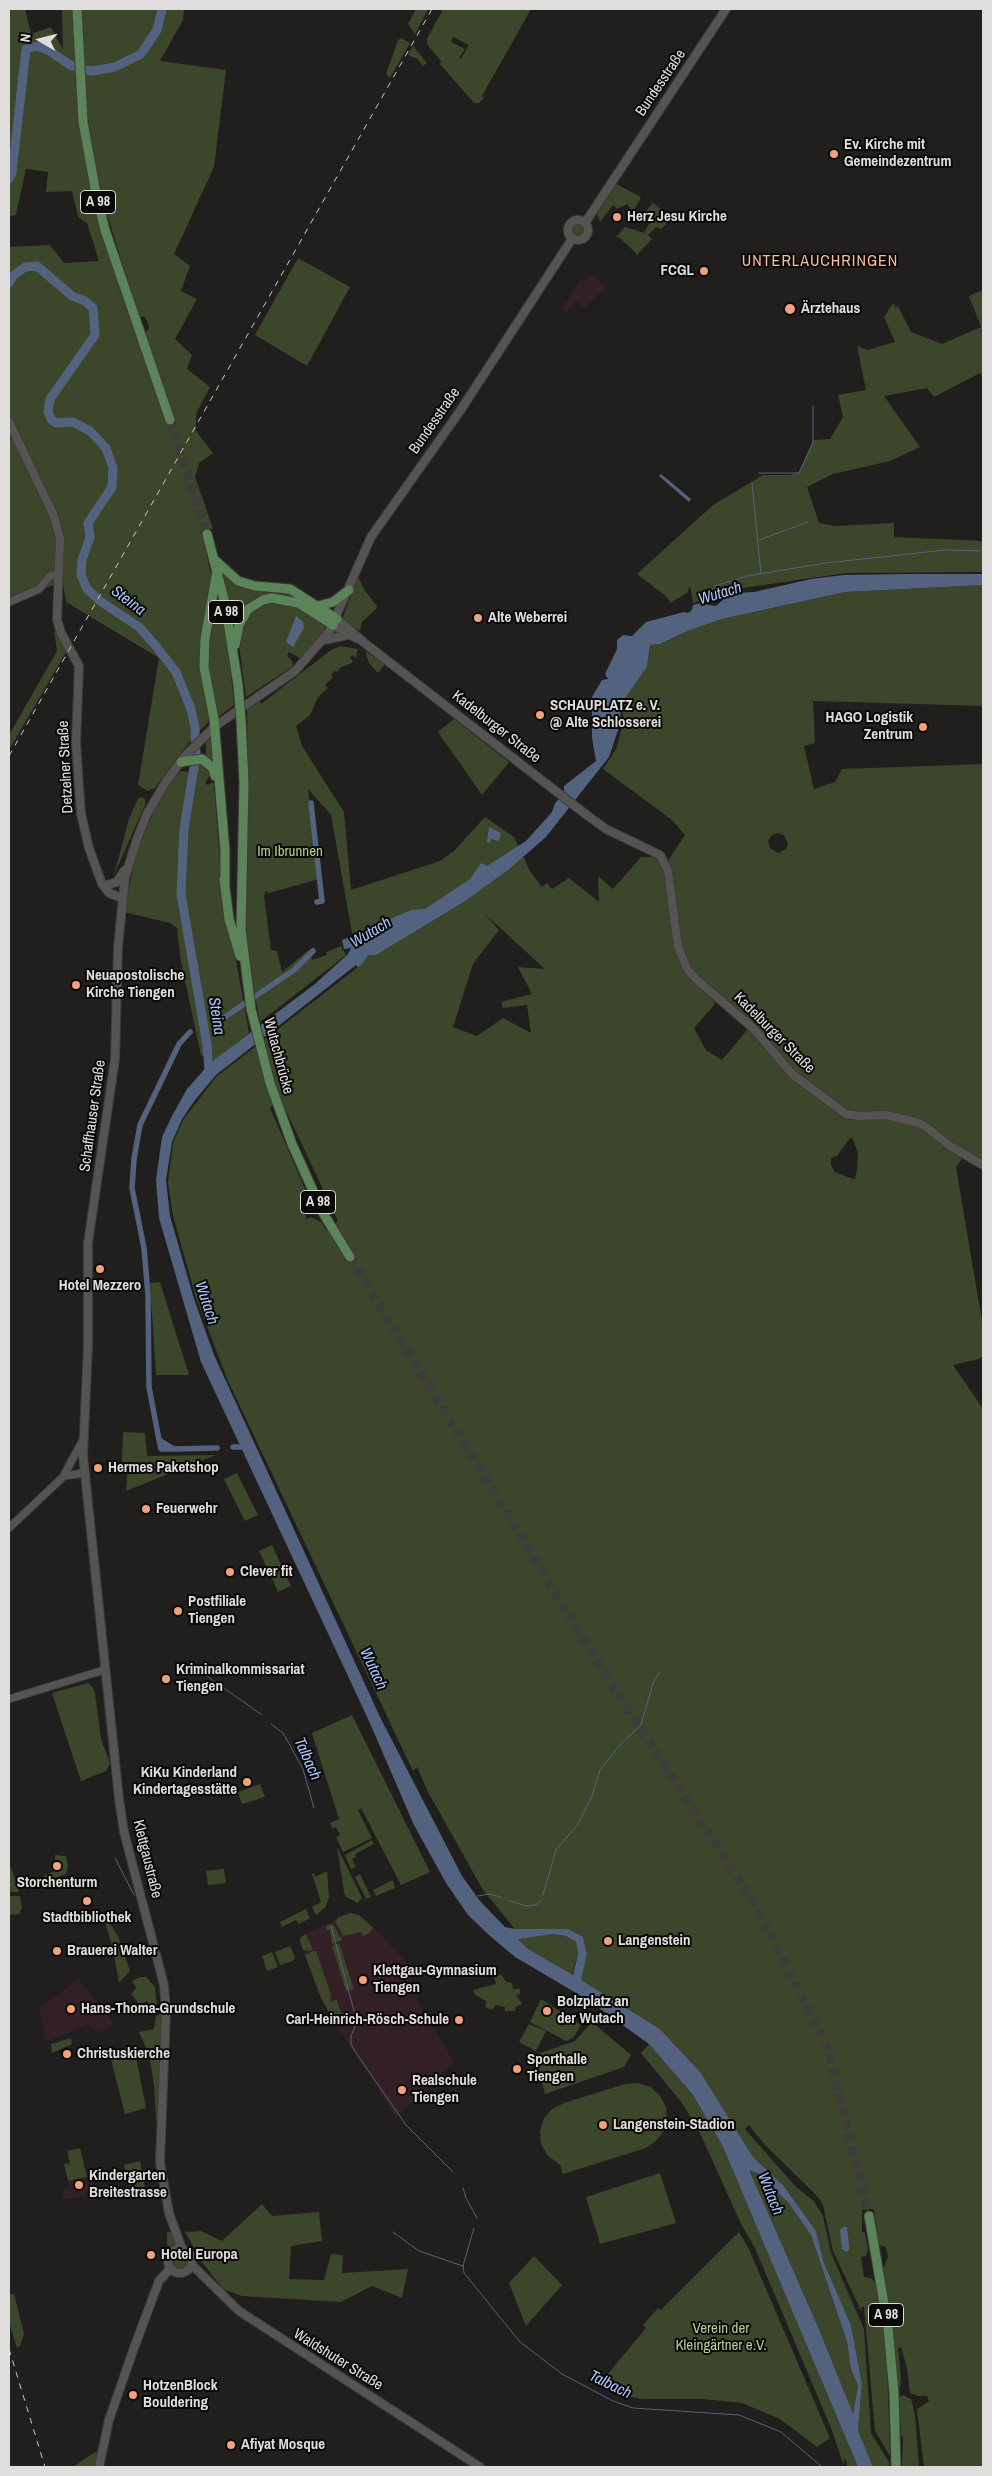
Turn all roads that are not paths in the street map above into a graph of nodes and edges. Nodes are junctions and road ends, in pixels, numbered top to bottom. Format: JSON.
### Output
{"nodes":[{"id":1,"x":77,"y":9,"type":"edge"},
{"id":2,"x":726,"y":9,"type":"edge"},
{"id":3,"x":585,"y":222,"type":"junction"},
{"id":4,"x":572,"y":239,"type":"junction"},
{"id":5,"x":170,"y":420,"type":"tunnel mouth"},
{"id":6,"x":9,"y":422,"type":"edge"},
{"id":7,"x":207,"y":534,"type":"tunnel mouth"},
{"id":8,"x":214,"y":559,"type":"junction"},
{"id":9,"x":217,"y":571,"type":"junction"},
{"id":10,"x":60,"y":574,"type":"junction"},
{"id":11,"x":349,"y":590,"type":"junction"},
{"id":12,"x":9,"y":602,"type":"edge"},
{"id":13,"x":318,"y":606,"type":"junction"},
{"id":14,"x":335,"y":622,"type":"junction"},
{"id":15,"x":348,"y":635,"type":"junction"},
{"id":16,"x":323,"y":640,"type":"junction"},
{"id":17,"x":365,"y":643,"type":"junction"},
{"id":18,"x":234,"y":653,"type":"junction"},
{"id":19,"x":214,"y":726,"type":"junction"},
{"id":20,"x":184,"y":760,"type":"junction"},
{"id":21,"x":129,"y":863,"type":"junction"},
{"id":22,"x":104,"y":884,"type":"junction"},
{"id":23,"x":225,"y":884,"type":"junction"},
{"id":24,"x":123,"y":889,"type":"junction"},
{"id":25,"x":122,"y":898,"type":"junction"},
{"id":26,"x":245,"y":973,"type":"junction"},
{"id":27,"x":983,"y":1165,"type":"edge"},
{"id":28,"x":350,"y":1257,"type":"tunnel mouth"},
{"id":29,"x":83,"y":1440,"type":"junction"},
{"id":30,"x":84,"y":1473,"type":"junction"},
{"id":31,"x":64,"y":1476,"type":"junction"},
{"id":32,"x":86,"y":1495,"type":"joint"},
{"id":33,"x":9,"y":1528,"type":"edge"},
{"id":34,"x":104,"y":1670,"type":"junction"},
{"id":35,"x":9,"y":1699,"type":"edge"},
{"id":36,"x":869,"y":2216,"type":"tunnel mouth"},
{"id":37,"x":182,"y":2249,"type":"junction"},
{"id":38,"x":192,"y":2265,"type":"junction"},
{"id":39,"x":170,"y":2270,"type":"junction"},
{"id":40,"x":99,"y":2467,"type":"edge"},
{"id":41,"x":480,"y":2467,"type":"edge"},
{"id":42,"x":896,"y":2467,"type":"edge"}],
"edges":[{"from":1,"to":5,"type":"highway","number":"A 98"},
{"from":2,"to":3,"type":"main road","name":"Bundesstraße"},
{"from":3,"to":4,"type":"main road"},
{"from":3,"to":4,"type":"main road"},
{"from":4,"to":11,"type":"main road","name":"Bundesstraße"},
{"from":6,"to":10,"type":"main road","name":"Detzelner Straße"},
{"from":7,"to":8,"type":"highway","number":"A 98"},
{"from":8,"to":9,"type":"highway","number":"A 98"},
{"from":8,"to":13,"type":"highway"},
{"from":9,"to":18,"type":"highway","number":"A 98"},
{"from":9,"to":19,"type":"highway"},
{"from":10,"to":12,"type":"street"},
{"from":10,"to":22,"type":"main road","name":"Detzelner Straße"},
{"from":11,"to":13,"type":"highway"},
{"from":11,"to":14,"type":"main road","name":"Bundesstraße"},
{"from":13,"to":14,"type":"highway"},
{"from":14,"to":15,"type":"main road","name":"Kadelburger Straße"},
{"from":14,"to":16,"type":"main road","name":"Bundesstraße"},
{"from":14,"to":17,"type":"main road","name":"Kadelburger Straße"},
{"from":14,"to":18,"type":"highway"},
{"from":15,"to":16,"type":"main road"},
{"from":15,"to":17,"type":"main road","name":"Kadelburger Straße"},
{"from":16,"to":19,"type":"main road","name":"Bundesstraße"},
{"from":17,"to":27,"type":"main road","name":"Kadelburger Straße"},
{"from":18,"to":26,"type":"highway","number":"A 98","bridge":true},
{"from":19,"to":20,"type":"main road","name":"Schaffhauser Straße"},
{"from":19,"to":23,"type":"highway"},
{"from":20,"to":21,"type":"main road","name":"Schaffhauser Straße"},
{"from":20,"to":23,"type":"highway"},
{"from":21,"to":22,"type":"main road"},
{"from":21,"to":24,"type":"main road","name":"Schaffhauser Straße"},
{"from":22,"to":24,"type":"main road"},
{"from":22,"to":25,"type":"main road"},
{"from":23,"to":26,"type":"highway"},
{"from":24,"to":25,"type":"main road","name":"Schaffhauser Straße"},
{"from":25,"to":29,"type":"main road","name":"Schaffhauser Straße"},
{"from":26,"to":28,"type":"highway","name":"Wutachbrücke","number":"A 98"},
{"from":29,"to":30,"type":"main road","name":"Schaffhauser Straße"},
{"from":29,"to":31,"type":"street"},
{"from":30,"to":31,"type":"street"},
{"from":30,"to":32,"type":"main road","name":"Schaffhauser Straße"},
{"from":31,"to":33,"type":"street"},
{"from":32,"to":34,"type":"main road","name":"Klettgaustraße"},
{"from":34,"to":35,"type":"street"},
{"from":34,"to":37,"type":"main road","name":"Klettgaustraße"},
{"from":36,"to":42,"type":"highway","number":"A 98"},
{"from":37,"to":38,"type":"main road"},
{"from":37,"to":39,"type":"main road"},
{"from":38,"to":39,"type":"main road"},
{"from":38,"to":41,"type":"main road","name":"Waldshuter Straße"},
{"from":39,"to":40,"type":"main road"}]}
